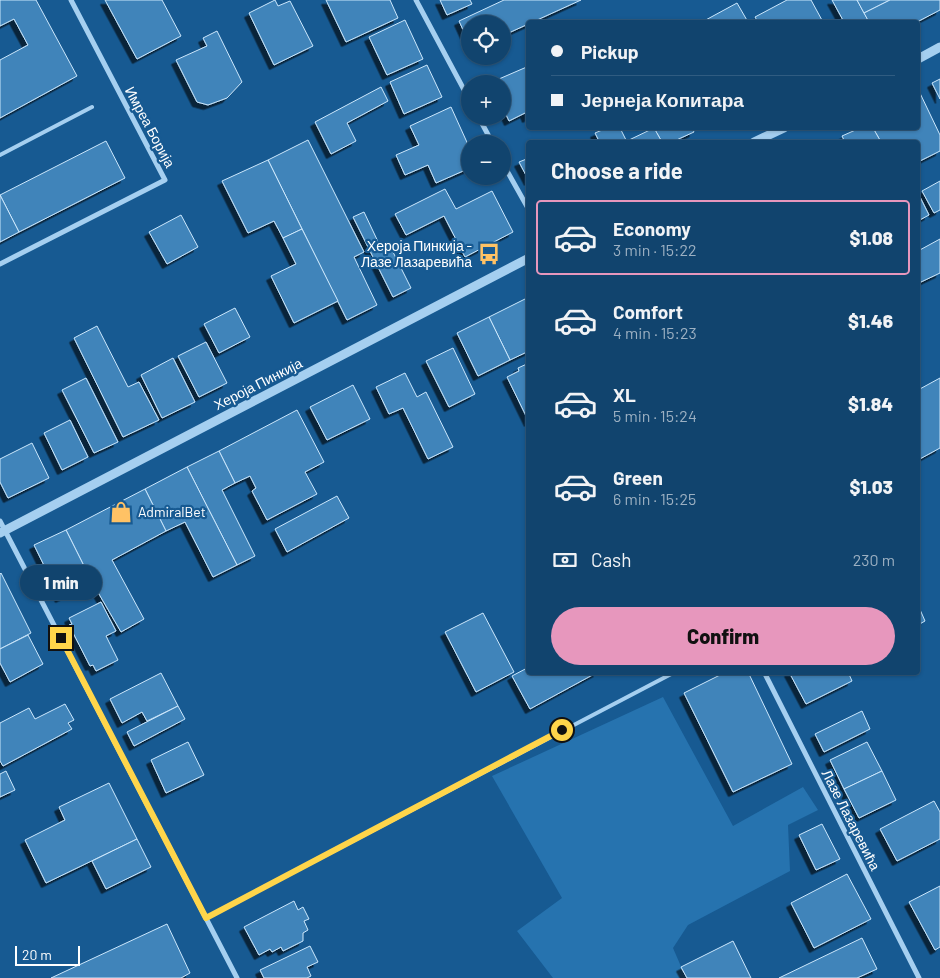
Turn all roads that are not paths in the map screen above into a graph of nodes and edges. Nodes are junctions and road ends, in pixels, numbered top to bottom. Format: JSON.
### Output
{"nodes":[{"id":1,"x":71,"y":0,"type":"edge"},
{"id":2,"x":416,"y":0,"type":"edge"},
{"id":3,"x":940,"y":47,"type":"edge"},
{"id":4,"x":920,"y":58,"type":"edge"},
{"id":5,"x":461,"y":85,"type":"edge"},
{"id":6,"x":92,"y":107,"type":"dead end"},
{"id":7,"x":780,"y":130,"type":"edge"},
{"id":8,"x":758,"y":140,"type":"edge"},
{"id":9,"x":0,"y":155,"type":"edge"},
{"id":10,"x":511,"y":178,"type":"edge"},
{"id":11,"x":526,"y":205,"type":"edge"},
{"id":12,"x":526,"y":260,"type":"edge"},
{"id":13,"x":0,"y":264,"type":"edge"},
{"id":14,"x":0,"y":521,"type":"edge"},
{"id":15,"x":2,"y":532,"type":"edge"},
{"id":16,"x":669,"y":675,"type":"edge"},
{"id":17,"x":766,"y":675,"type":"edge"},
{"id":18,"x":206,"y":918,"type":"junction"},
{"id":19,"x":237,"y":978,"type":"edge"},
{"id":20,"x":919,"y":978,"type":"edge"}],
"edges":[{"from":1,"to":13,"type":"street","name":"Имреа Борија"},
{"from":2,"to":5,"type":"street"},
{"from":3,"to":4,"type":"street"},
{"from":6,"to":9,"type":"lane"},
{"from":7,"to":8,"type":"street"},
{"from":10,"to":11,"type":"street"},
{"from":12,"to":15,"type":"street","name":"Хероја Пинкија"},
{"from":14,"to":15,"type":"street"},
{"from":15,"to":18,"type":"street"},
{"from":16,"to":18,"type":"lane"},
{"from":17,"to":20,"type":"street","name":"Лазе Лазаревића"},
{"from":18,"to":19,"type":"street"}]}
